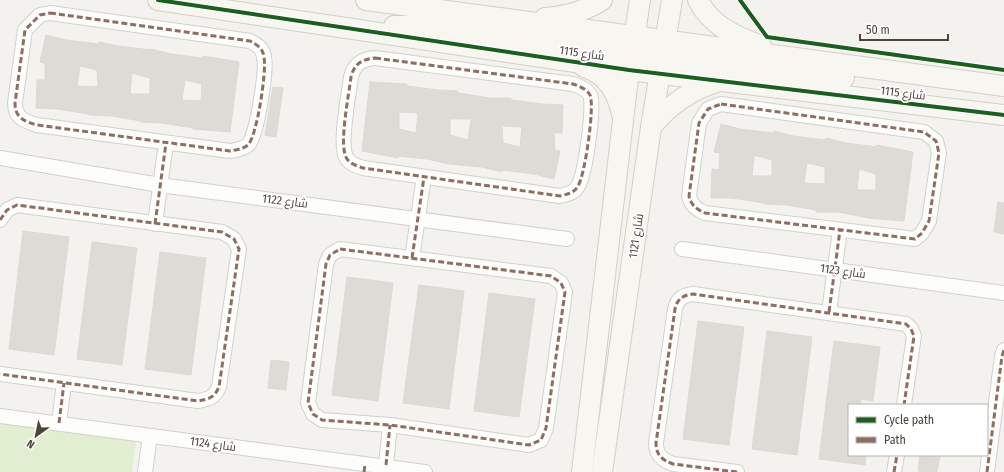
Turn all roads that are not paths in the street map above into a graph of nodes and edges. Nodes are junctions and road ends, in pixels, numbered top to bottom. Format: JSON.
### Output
{"nodes":[{"id":1,"x":158,"y":0,"type":"edge"},
{"id":2,"x":366,"y":0,"type":"edge"},
{"id":3,"x":602,"y":0,"type":"edge"},
{"id":4,"x":640,"y":0,"type":"edge"},
{"id":5,"x":672,"y":0,"type":"edge"},
{"id":6,"x":698,"y":0,"type":"edge"},
{"id":7,"x":520,"y":21,"type":"junction"},
{"id":8,"x":330,"y":27,"type":"junction"},
{"id":9,"x":632,"y":53,"type":"junction"},
{"id":10,"x":663,"y":57,"type":"junction"},
{"id":11,"x":797,"y":58,"type":"junction"},
{"id":12,"x":567,"y":61,"type":"junction"},
{"id":13,"x":721,"y":81,"type":"junction"},
{"id":14,"x":968,"y":82,"type":"junction"},
{"id":15,"x":1004,"y":86,"type":"edge"},
{"id":16,"x":1004,"y":115,"type":"edge"},
{"id":17,"x":623,"y":119,"type":"junction"},
{"id":18,"x":651,"y":127,"type":"junction"},
{"id":19,"x":166,"y":143,"type":"junction"},
{"id":20,"x":2,"y":160,"type":"edge"},
{"id":21,"x":424,"y":177,"type":"junction"},
{"id":22,"x":160,"y":185,"type":"junction"},
{"id":23,"x":418,"y":218,"type":"junction"},
{"id":24,"x":0,"y":220,"type":"edge"},
{"id":25,"x":155,"y":224,"type":"junction"},
{"id":26,"x":840,"y":230,"type":"junction"},
{"id":27,"x":567,"y":239,"type":"dead end"},
{"id":28,"x":682,"y":249,"type":"dead end"},
{"id":29,"x":412,"y":258,"type":"junction"},
{"id":30,"x":835,"y":270,"type":"junction"},
{"id":31,"x":1004,"y":293,"type":"edge"},
{"id":32,"x":829,"y":312,"type":"junction"},
{"id":33,"x":1004,"y":350,"type":"edge"},
{"id":34,"x":0,"y":374,"type":"edge"},
{"id":35,"x":64,"y":383,"type":"junction"},
{"id":36,"x":904,"y":404,"type":"edge"},
{"id":37,"x":0,"y":416,"type":"edge"},
{"id":38,"x":59,"y":424,"type":"junction"},
{"id":39,"x":390,"y":425,"type":"junction"},
{"id":40,"x":150,"y":436,"type":"junction"},
{"id":41,"x":897,"y":456,"type":"edge"},
{"id":42,"x":386,"y":465,"type":"junction"},
{"id":43,"x":364,"y":468,"type":"edge"},
{"id":44,"x":145,"y":472,"type":"edge"},
{"id":45,"x":425,"y":472,"type":"edge"},
{"id":46,"x":582,"y":472,"type":"edge"},
{"id":47,"x":602,"y":472,"type":"edge"},
{"id":48,"x":737,"y":472,"type":"edge"},
{"id":49,"x":894,"y":472,"type":"edge"},
{"id":50,"x":987,"y":472,"type":"edge"}],
"edges":[{"from":1,"to":8,"type":"street","name":"شارع 1115"},
{"from":2,"to":7,"type":"street","name":"شارع 1115"},
{"from":3,"to":7,"type":"street"},
{"from":4,"to":9,"type":"street"},
{"from":5,"to":10,"type":"street","name":"شارع 1121"},
{"from":6,"to":11,"type":"street"},
{"from":7,"to":9,"type":"street","name":"شارع 1115"},
{"from":8,"to":9,"type":"street"},
{"from":8,"to":12,"type":"street","name":"شارع 1115"},
{"from":9,"to":10,"type":"street","name":"شارع 1115"},
{"from":9,"to":10,"type":"street"},
{"from":9,"to":12,"type":"street","name":"شارع 1115"},
{"from":9,"to":17,"type":"street"},
{"from":10,"to":11,"type":"street","name":"شارع 1115"},
{"from":10,"to":13,"type":"street","name":"شارع 1115"},
{"from":10,"to":14,"type":"street"},
{"from":10,"to":18,"type":"street","name":"شارع 1121"},
{"from":11,"to":14,"type":"street","name":"شارع 1115"},
{"from":12,"to":17,"type":"street"},
{"from":13,"to":16,"type":"street","name":"شارع 1115"},
{"from":13,"to":18,"type":"street"},
{"from":14,"to":15,"type":"street","name":"شارع 1115"},
{"from":17,"to":46,"type":"street"},
{"from":18,"to":47,"type":"street","name":"شارع 1121"},
{"from":19,"to":19,"type":"street"},
{"from":19,"to":22,"type":"street"},
{"from":20,"to":22,"type":"street","name":"شارع 1122"},
{"from":21,"to":21,"type":"street"},
{"from":21,"to":23,"type":"street"},
{"from":22,"to":23,"type":"street","name":"شارع 1122"},
{"from":22,"to":25,"type":"street"},
{"from":23,"to":27,"type":"street","name":"شارع 1122"},
{"from":23,"to":29,"type":"street"},
{"from":24,"to":25,"type":"street"},
{"from":25,"to":35,"type":"street"},
{"from":26,"to":26,"type":"street"},
{"from":26,"to":30,"type":"street"},
{"from":28,"to":30,"type":"street","name":"شارع 1123"},
{"from":29,"to":39,"type":"street"},
{"from":29,"to":39,"type":"street"},
{"from":30,"to":31,"type":"street","name":"شارع 1123"},
{"from":30,"to":32,"type":"street"},
{"from":32,"to":36,"type":"street"},
{"from":32,"to":48,"type":"street"},
{"from":33,"to":50,"type":"street"},
{"from":34,"to":35,"type":"street"},
{"from":35,"to":38,"type":"street"},
{"from":37,"to":38,"type":"street","name":"شارع 1124"},
{"from":38,"to":40,"type":"street","name":"شارع 1124"},
{"from":39,"to":42,"type":"street"},
{"from":40,"to":43,"type":"street","name":"شارع 1124"},
{"from":40,"to":44,"type":"street"},
{"from":41,"to":49,"type":"street"},
{"from":42,"to":43,"type":"street","name":"شارع 1124"},
{"from":42,"to":45,"type":"street","name":"شارع 1124"}]}
